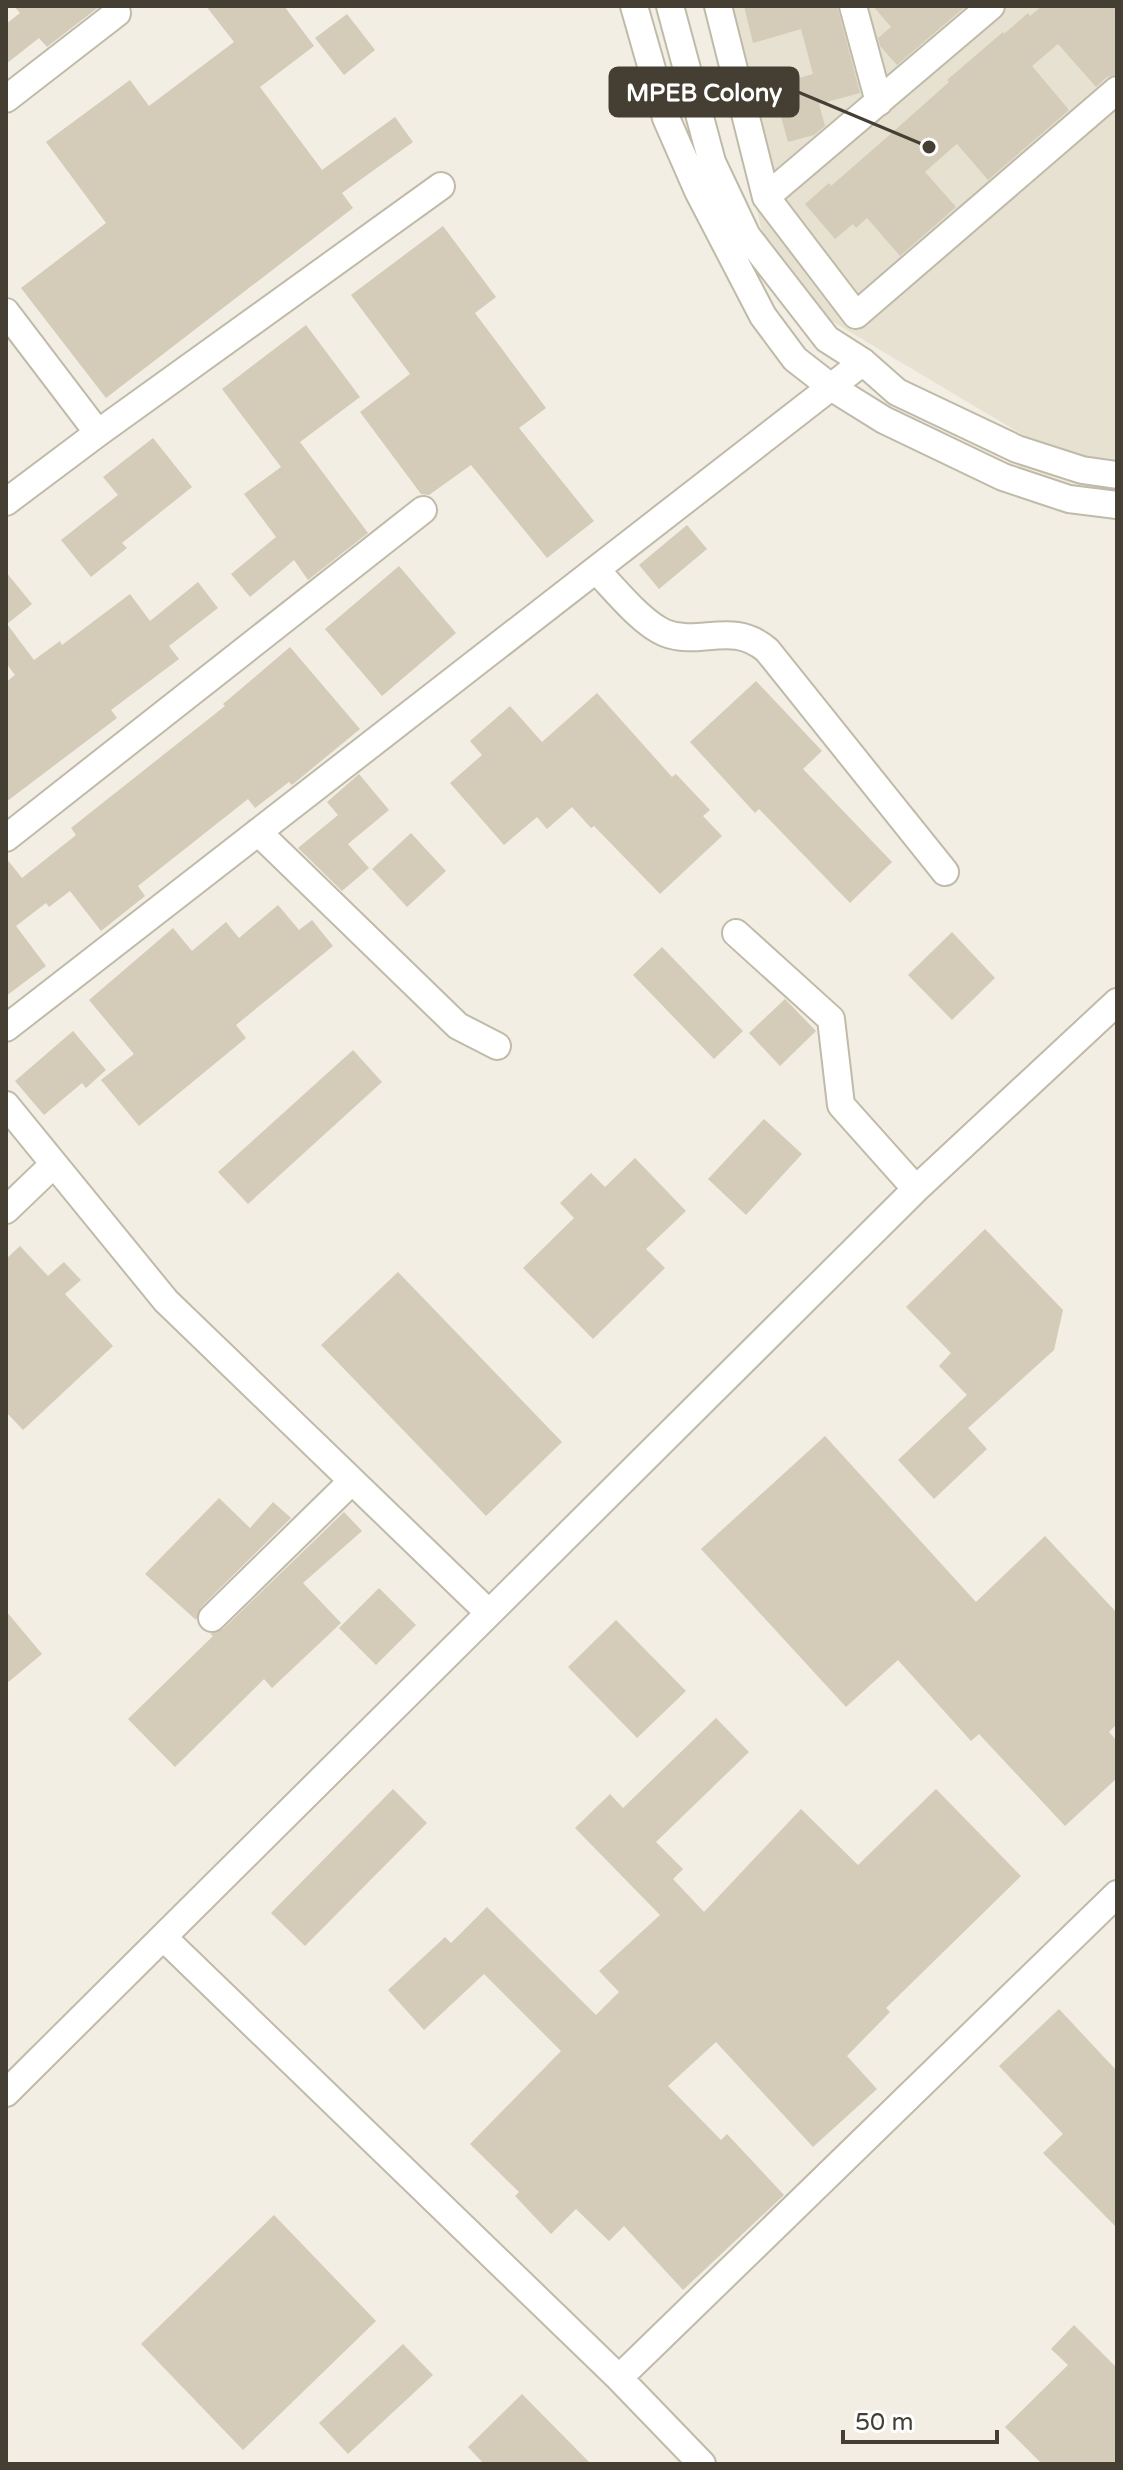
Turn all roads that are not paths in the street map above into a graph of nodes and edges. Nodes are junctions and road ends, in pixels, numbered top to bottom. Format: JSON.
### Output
{"nodes":[{"id":1,"x":634,"y":6,"type":"edge"},
{"id":2,"x":670,"y":6,"type":"edge"},
{"id":3,"x":718,"y":6,"type":"edge"},
{"id":4,"x":853,"y":6,"type":"edge"},
{"id":5,"x":991,"y":6,"type":"edge"},
{"id":6,"x":117,"y":13,"type":"dead end"},
{"id":7,"x":1117,"y":90,"type":"edge"},
{"id":8,"x":6,"y":99,"type":"edge"},
{"id":9,"x":879,"y":102,"type":"junction"},
{"id":10,"x":441,"y":186,"type":"dead end"},
{"id":11,"x":766,"y":197,"type":"junction"},
{"id":12,"x":6,"y":312,"type":"edge"},
{"id":13,"x":863,"y":362,"type":"junction"},
{"id":14,"x":831,"y":387,"type":"junction"},
{"id":15,"x":98,"y":433,"type":"junction"},
{"id":16,"x":1117,"y":475,"type":"edge"},
{"id":17,"x":6,"y":502,"type":"edge"},
{"id":18,"x":1117,"y":505,"type":"edge"},
{"id":19,"x":423,"y":510,"type":"dead end"},
{"id":20,"x":596,"y":570,"type":"junction"},
{"id":21,"x":258,"y":832,"type":"junction"},
{"id":22,"x":6,"y":838,"type":"edge"},
{"id":23,"x":945,"y":872,"type":"dead end"},
{"id":24,"x":736,"y":933,"type":"dead end"},
{"id":25,"x":1117,"y":1002,"type":"edge"},
{"id":26,"x":6,"y":1028,"type":"edge"},
{"id":27,"x":497,"y":1046,"type":"dead end"},
{"id":28,"x":6,"y":1105,"type":"edge"},
{"id":29,"x":54,"y":1164,"type":"junction"},
{"id":30,"x":916,"y":1189,"type":"junction"},
{"id":31,"x":6,"y":1210,"type":"edge"},
{"id":32,"x":352,"y":1481,"type":"junction"},
{"id":33,"x":489,"y":1613,"type":"junction"},
{"id":34,"x":212,"y":1618,"type":"dead end"},
{"id":35,"x":1117,"y":1894,"type":"edge"},
{"id":36,"x":163,"y":1937,"type":"junction"},
{"id":37,"x":6,"y":2093,"type":"edge"},
{"id":38,"x":619,"y":2378,"type":"junction"},
{"id":39,"x":702,"y":2464,"type":"edge"}],
"edges":[{"from":1,"to":14,"type":"street"},
{"from":2,"to":13,"type":"street"},
{"from":3,"to":11,"type":"street"},
{"from":4,"to":9,"type":"street"},
{"from":5,"to":9,"type":"street"},
{"from":6,"to":8,"type":"street"},
{"from":7,"to":11,"type":"street"},
{"from":9,"to":11,"type":"street"},
{"from":10,"to":15,"type":"street"},
{"from":12,"to":15,"type":"street"},
{"from":13,"to":14,"type":"street"},
{"from":13,"to":16,"type":"street"},
{"from":14,"to":18,"type":"street"},
{"from":14,"to":20,"type":"street"},
{"from":15,"to":17,"type":"street"},
{"from":19,"to":22,"type":"street"},
{"from":20,"to":21,"type":"street"},
{"from":20,"to":23,"type":"street"},
{"from":21,"to":26,"type":"street"},
{"from":21,"to":27,"type":"street"},
{"from":24,"to":30,"type":"street"},
{"from":25,"to":30,"type":"street"},
{"from":28,"to":29,"type":"street"},
{"from":29,"to":31,"type":"street"},
{"from":29,"to":32,"type":"street"},
{"from":30,"to":33,"type":"street"},
{"from":32,"to":33,"type":"street"},
{"from":32,"to":34,"type":"street"},
{"from":33,"to":36,"type":"street"},
{"from":35,"to":38,"type":"street"},
{"from":36,"to":37,"type":"street"},
{"from":36,"to":38,"type":"street"},
{"from":38,"to":39,"type":"street"}]}
